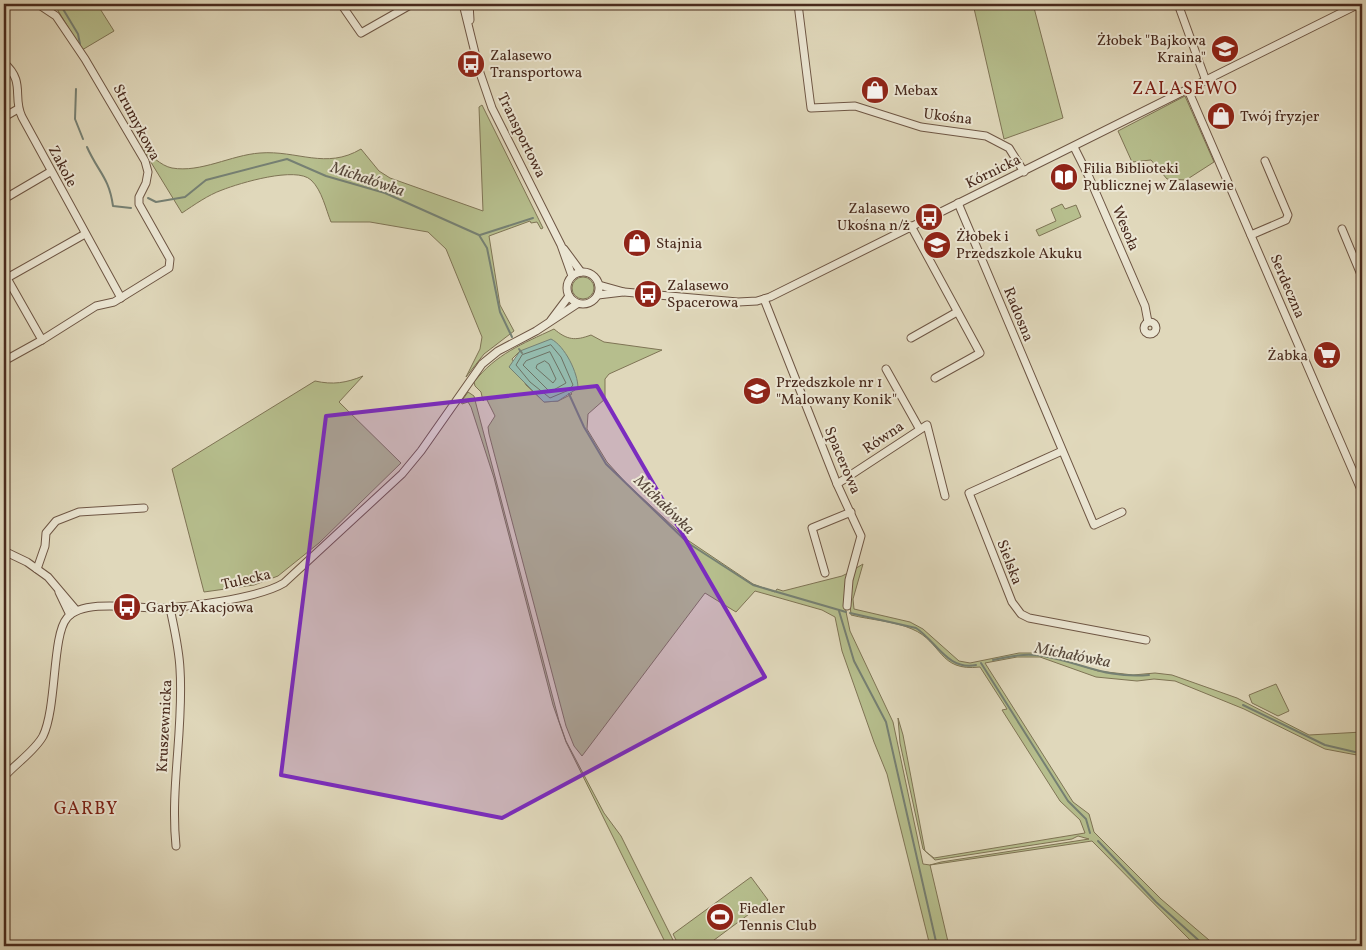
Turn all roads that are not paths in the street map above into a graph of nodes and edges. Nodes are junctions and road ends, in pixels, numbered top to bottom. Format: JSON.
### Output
{"nodes":[{"id":1,"x":38,"y":4,"type":"edge"},
{"id":2,"x":341,"y":4,"type":"edge"},
{"id":3,"x":412,"y":4,"type":"edge"},
{"id":4,"x":463,"y":4,"type":"edge"},
{"id":5,"x":470,"y":4,"type":"edge"},
{"id":6,"x":798,"y":4,"type":"edge"},
{"id":7,"x":1178,"y":4,"type":"edge"},
{"id":8,"x":1359,"y":4,"type":"edge"},
{"id":9,"x":471,"y":33,"type":"junction"},
{"id":10,"x":4,"y":63,"type":"edge"},
{"id":11,"x":1206,"y":81,"type":"junction"},
{"id":12,"x":1188,"y":90,"type":"junction"},
{"id":13,"x":18,"y":109,"type":"junction"},
{"id":14,"x":4,"y":117,"type":"edge"},
{"id":15,"x":1074,"y":147,"type":"junction"},
{"id":16,"x":1265,"y":161,"type":"dead end"},
{"id":17,"x":50,"y":172,"type":"junction"},
{"id":18,"x":1024,"y":172,"type":"junction"},
{"id":19,"x":4,"y":199,"type":"edge"},
{"id":20,"x":958,"y":203,"type":"junction"},
{"id":21,"x":911,"y":226,"type":"junction"},
{"id":22,"x":1342,"y":229,"type":"dead end"},
{"id":23,"x":85,"y":234,"type":"junction"},
{"id":24,"x":1251,"y":235,"type":"junction"},
{"id":25,"x":561,"y":245,"type":"junction"},
{"id":26,"x":581,"y":272,"type":"junction"},
{"id":27,"x":5,"y":276,"type":"edge"},
{"id":28,"x":572,"y":276,"type":"junction"},
{"id":29,"x":1362,"y":277,"type":"edge"},
{"id":30,"x":599,"y":285,"type":"junction"},
{"id":31,"x":624,"y":292,"type":"junction"},
{"id":32,"x":598,"y":295,"type":"junction"},
{"id":33,"x":569,"y":296,"type":"junction"},
{"id":34,"x":121,"y":298,"type":"junction"},
{"id":35,"x":764,"y":299,"type":"junction"},
{"id":36,"x":577,"y":304,"type":"junction"},
{"id":37,"x":957,"y":312,"type":"junction"},
{"id":38,"x":551,"y":321,"type":"junction"},
{"id":39,"x":1148,"y":322,"type":"dead end"},
{"id":40,"x":911,"y":338,"type":"dead end"},
{"id":41,"x":42,"y":340,"type":"junction"},
{"id":42,"x":4,"y":361,"type":"edge"},
{"id":43,"x":886,"y":369,"type":"dead end"},
{"id":44,"x":935,"y":378,"type":"dead end"},
{"id":45,"x":919,"y":428,"type":"junction"},
{"id":46,"x":1062,"y":451,"type":"junction"},
{"id":47,"x":837,"y":484,"type":"junction"},
{"id":48,"x":1362,"y":492,"type":"edge"},
{"id":49,"x":945,"y":496,"type":"dead end"},
{"id":50,"x":144,"y":508,"type":"dead end"},
{"id":51,"x":852,"y":512,"type":"junction"},
{"id":52,"x":1122,"y":512,"type":"dead end"},
{"id":53,"x":4,"y":551,"type":"edge"},
{"id":54,"x":37,"y":568,"type":"junction"},
{"id":55,"x":825,"y":573,"type":"dead end"},
{"id":56,"x":847,"y":606,"type":"dead end"},
{"id":57,"x":170,"y":608,"type":"junction"},
{"id":58,"x":73,"y":612,"type":"junction"},
{"id":59,"x":1146,"y":640,"type":"dead end"},
{"id":60,"x":4,"y":777,"type":"edge"},
{"id":61,"x":176,"y":846,"type":"dead end"}],
"edges":[{"from":1,"to":34,"type":"street","name":"Strumykowa"},
{"from":2,"to":3,"type":"street"},
{"from":4,"to":9,"type":"street","name":"Transportowa"},
{"from":5,"to":9,"type":"street","name":"Transportowa"},
{"from":6,"to":18,"type":"street","name":"Ukośna"},
{"from":7,"to":11,"type":"street"},
{"from":8,"to":11,"type":"street","name":"Kórnicka"},
{"from":9,"to":25,"type":"street","name":"Transportowa"},
{"from":10,"to":13,"type":"street","name":"Zakole"},
{"from":11,"to":12,"type":"street","name":"Kórnicka"},
{"from":12,"to":15,"type":"street","name":"Kórnicka"},
{"from":12,"to":24,"type":"street","name":"Serdeczna"},
{"from":13,"to":14,"type":"street"},
{"from":13,"to":17,"type":"street","name":"Zakole"},
{"from":15,"to":18,"type":"street","name":"Kórnicka"},
{"from":15,"to":39,"type":"street","name":"Wesoła"},
{"from":16,"to":24,"type":"street"},
{"from":17,"to":19,"type":"street"},
{"from":17,"to":23,"type":"street","name":"Zakole"},
{"from":18,"to":20,"type":"street","name":"Kórnicka"},
{"from":20,"to":21,"type":"street","name":"Kórnicka"},
{"from":20,"to":46,"type":"street","name":"Radosna"},
{"from":21,"to":35,"type":"street","name":"Kórnicka"},
{"from":21,"to":37,"type":"street"},
{"from":22,"to":29,"type":"street"},
{"from":23,"to":27,"type":"street"},
{"from":23,"to":34,"type":"street","name":"Zakole"},
{"from":24,"to":48,"type":"street","name":"Serdeczna"},
{"from":25,"to":26,"type":"street","name":"Transportowa"},
{"from":25,"to":28,"type":"street","name":"Transportowa"},
{"from":26,"to":28,"type":"street"},
{"from":26,"to":30,"type":"street"},
{"from":27,"to":41,"type":"street"},
{"from":28,"to":33,"type":"street"},
{"from":30,"to":31,"type":"street","name":"Kórnicka"},
{"from":30,"to":32,"type":"street"},
{"from":31,"to":32,"type":"street","name":"Kórnicka"},
{"from":31,"to":35,"type":"street","name":"Kórnicka"},
{"from":32,"to":36,"type":"street"},
{"from":33,"to":36,"type":"street"},
{"from":33,"to":38,"type":"street"},
{"from":34,"to":41,"type":"street","name":"Strumykowa"},
{"from":35,"to":47,"type":"street","name":"Spacerowa"},
{"from":36,"to":38,"type":"street"},
{"from":37,"to":40,"type":"street"},
{"from":37,"to":44,"type":"street"},
{"from":38,"to":57,"type":"street","name":"Tulecka"},
{"from":41,"to":42,"type":"street","name":"Strumykowa"},
{"from":43,"to":45,"type":"street","name":"Równa"},
{"from":45,"to":47,"type":"street","name":"Równa"},
{"from":45,"to":49,"type":"street","name":"Równa"},
{"from":46,"to":52,"type":"street","name":"Radosna"},
{"from":46,"to":59,"type":"street","name":"Sielska"},
{"from":47,"to":51,"type":"street","name":"Spacerowa"},
{"from":50,"to":54,"type":"street"},
{"from":51,"to":55,"type":"street"},
{"from":51,"to":56,"type":"street","name":"Spacerowa"},
{"from":53,"to":54,"type":"street"},
{"from":54,"to":58,"type":"street"},
{"from":57,"to":58,"type":"street","name":"Tulecka"},
{"from":57,"to":61,"type":"street","name":"Kruszewnicka"},
{"from":58,"to":60,"type":"street"}]}
